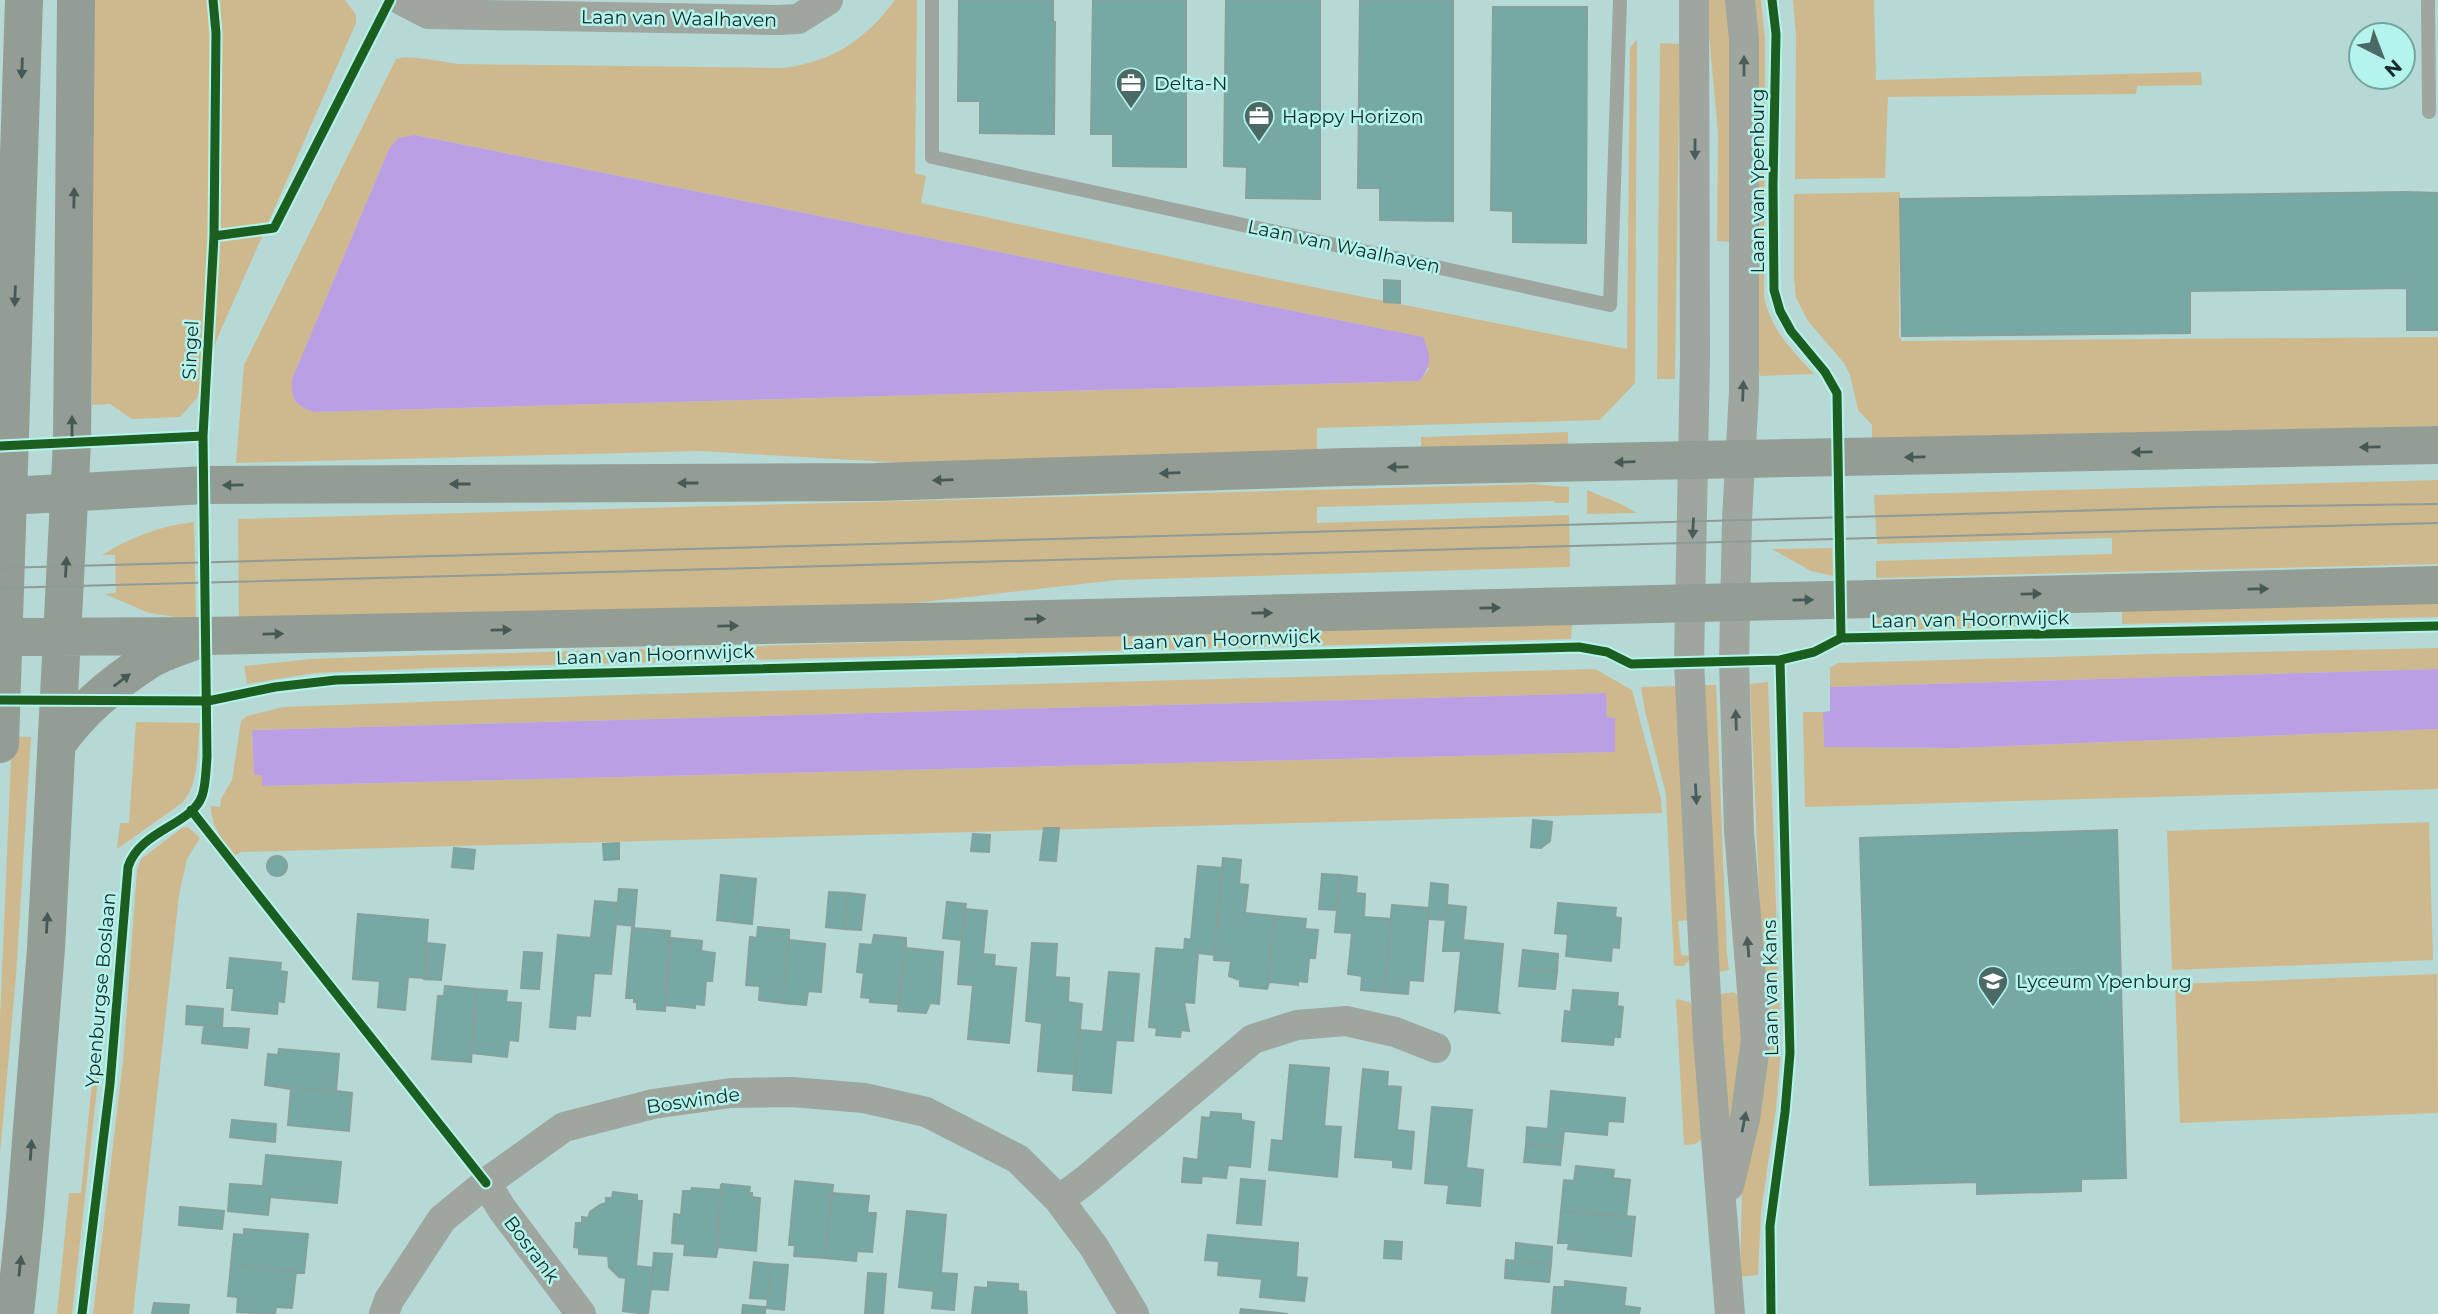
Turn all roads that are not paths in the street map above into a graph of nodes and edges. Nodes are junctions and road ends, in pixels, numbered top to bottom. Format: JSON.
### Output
{"nodes":[{"id":1,"x":24,"y":0,"type":"edge"},
{"id":2,"x":76,"y":0,"type":"edge"},
{"id":3,"x":401,"y":0,"type":"edge"},
{"id":4,"x":828,"y":0,"type":"edge"},
{"id":5,"x":932,"y":0,"type":"edge"},
{"id":6,"x":1620,"y":0,"type":"edge"},
{"id":7,"x":1694,"y":0,"type":"edge"},
{"id":8,"x":1740,"y":0,"type":"edge"},
{"id":9,"x":2428,"y":0,"type":"edge"},
{"id":10,"x":2429,"y":112,"type":"dead end"},
{"id":11,"x":2438,"y":445,"type":"edge"},
{"id":12,"x":1739,"y":459,"type":"junction"},
{"id":13,"x":1693,"y":460,"type":"junction"},
{"id":14,"x":70,"y":494,"type":"junction"},
{"id":15,"x":5,"y":496,"type":"edge"},
{"id":16,"x":2438,"y":585,"type":"edge"},
{"id":17,"x":1735,"y":601,"type":"junction"},
{"id":18,"x":1690,"y":603,"type":"junction"},
{"id":19,"x":62,"y":635,"type":"junction"},
{"id":20,"x":205,"y":636,"type":"junction"},
{"id":21,"x":2,"y":637,"type":"edge"},
{"id":22,"x":0,"y":744,"type":"edge"},
{"id":23,"x":57,"y":744,"type":"junction"},
{"id":24,"x":1436,"y":1048,"type":"dead end"},
{"id":25,"x":486,"y":1184,"type":"junction"},
{"id":26,"x":1059,"y":1200,"type":"junction"},
{"id":27,"x":1723,"y":1212,"type":"junction"},
{"id":28,"x":15,"y":1314,"type":"edge"},
{"id":29,"x":384,"y":1314,"type":"edge"},
{"id":30,"x":581,"y":1314,"type":"edge"},
{"id":31,"x":1134,"y":1314,"type":"edge"},
{"id":32,"x":1730,"y":1314,"type":"edge"}],
"edges":[{"from":1,"to":15,"type":"main road","one_way":true},
{"from":14,"to":2,"type":"main road","one_way":true},
{"from":3,"to":4,"type":"street","name":"Laan van Waalhaven"},
{"from":5,"to":6,"type":"lane","name":"Laan van Waalhaven"},
{"from":7,"to":13,"type":"street","one_way":true},
{"from":12,"to":8,"type":"street","name":"Laan van Ypenburg","one_way":true},
{"from":9,"to":10,"type":"lane"},
{"from":11,"to":12,"type":"main road","one_way":true},
{"from":12,"to":13,"type":"main road"},
{"from":12,"to":17,"type":"street","name":"Laan van Ypenburg"},
{"from":13,"to":14,"type":"main road","one_way":true},
{"from":13,"to":18,"type":"street","name":"Laan van Kans","one_way":true},
{"from":14,"to":15,"type":"main road"},
{"from":19,"to":14,"type":"main road","one_way":true},
{"from":15,"to":21,"type":"main road"},
{"from":17,"to":16,"type":"main road","name":"Laan van Hoornwijck","one_way":true},
{"from":17,"to":18,"type":"main road","name":"Laan van Hoornwijck"},
{"from":27,"to":17,"type":"street","name":"Laan van Kans","one_way":true},
{"from":20,"to":18,"type":"main road","name":"Laan van Hoornwijck","one_way":true},
{"from":18,"to":27,"type":"street","name":"Laan van Kans","one_way":true},
{"from":19,"to":20,"type":"main road","name":"Laan van Hoornwijck"},
{"from":19,"to":21,"type":"main road","name":"Laan van Hoornwijck"},
{"from":19,"to":23,"type":"main road"},
{"from":23,"to":20,"type":"main road","one_way":true},
{"from":21,"to":22,"type":"main road"},
{"from":28,"to":23,"type":"main road","one_way":true},
{"from":24,"to":26,"type":"street"},
{"from":25,"to":26,"type":"street","name":"Boswinde"},
{"from":25,"to":29,"type":"street","name":"Boswinde"},
{"from":25,"to":30,"type":"street","name":"Bosrank"},
{"from":26,"to":31,"type":"street","name":"Boswinde"},
{"from":27,"to":32,"type":"street","name":"Laan van Kans"}]}
